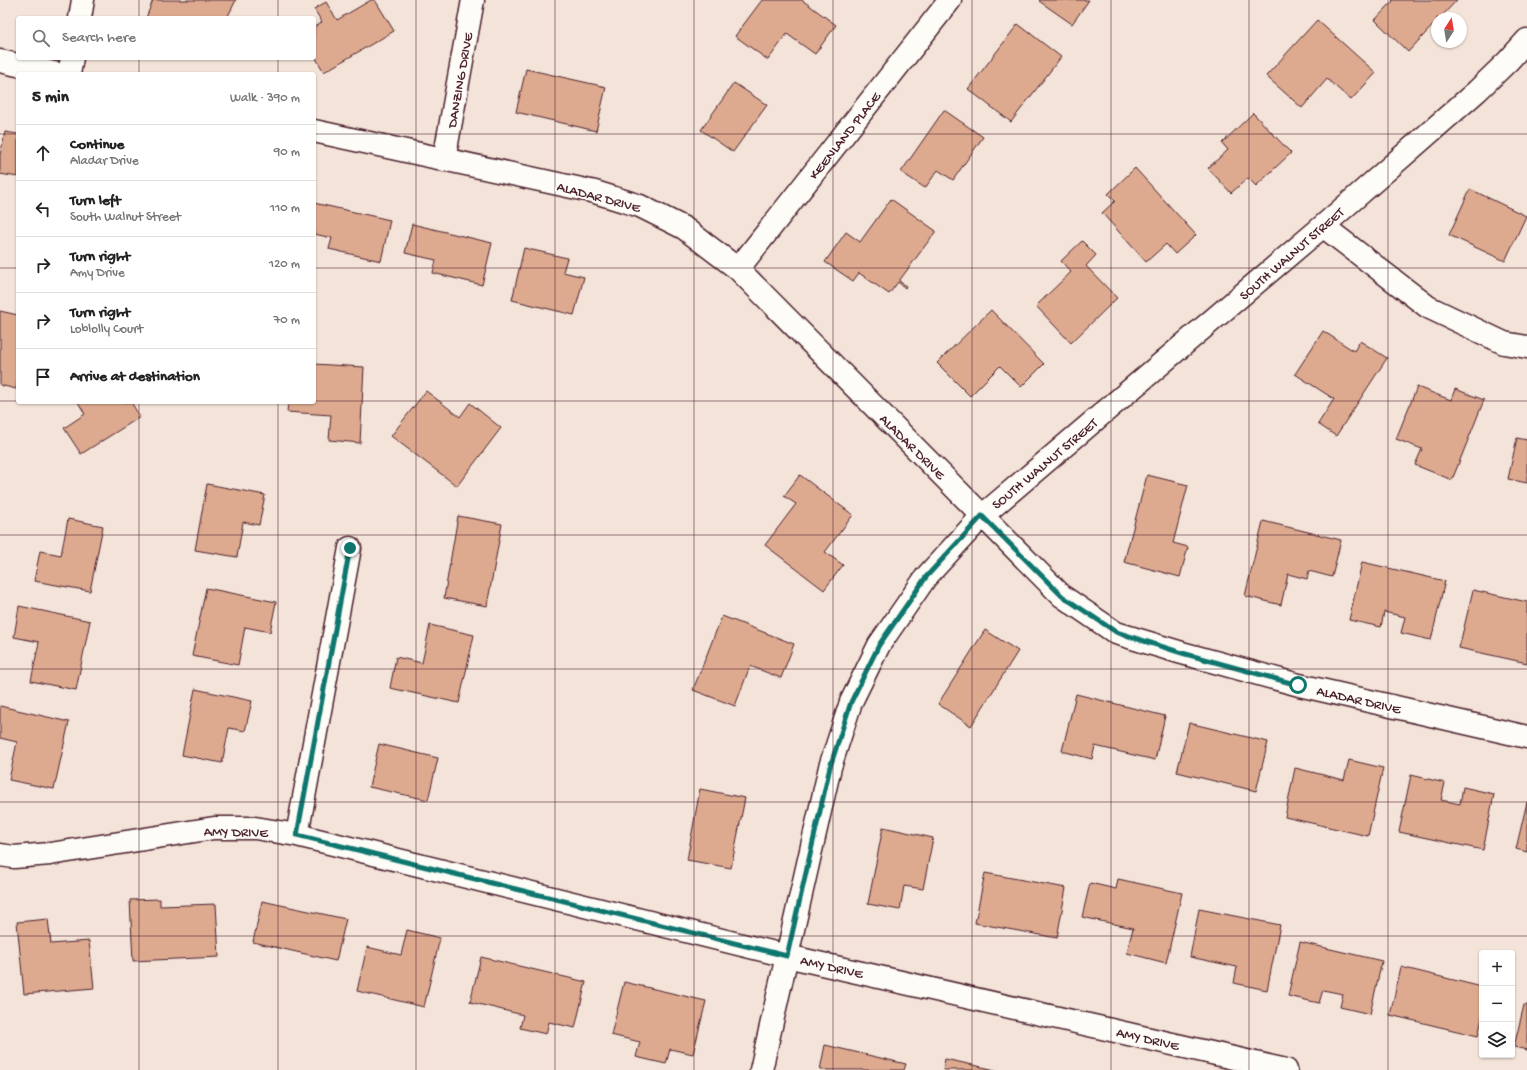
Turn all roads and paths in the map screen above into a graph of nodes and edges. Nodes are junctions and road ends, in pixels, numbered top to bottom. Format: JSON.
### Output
{"nodes":[{"id":1,"x":83,"y":0,"type":"edge"},
{"id":2,"x":473,"y":0,"type":"edge"},
{"id":3,"x":950,"y":0,"type":"edge"},
{"id":4,"x":80,"y":16,"type":"edge"},
{"id":5,"x":1527,"y":40,"type":"edge"},
{"id":6,"x":72,"y":60,"type":"edge"},
{"id":7,"x":0,"y":61,"type":"edge"},
{"id":8,"x":49,"y":72,"type":"edge"},
{"id":9,"x":69,"y":72,"type":"edge"},
{"id":10,"x":316,"y":131,"type":"edge"},
{"id":11,"x":444,"y":160,"type":"junction"},
{"id":12,"x":1324,"y":226,"type":"junction"},
{"id":13,"x":738,"y":269,"type":"junction"},
{"id":14,"x":1527,"y":348,"type":"edge"},
{"id":15,"x":982,"y":516,"type":"junction"},
{"id":16,"x":350,"y":548,"type":"dead end"},
{"id":17,"x":1527,"y":737,"type":"edge"},
{"id":18,"x":297,"y":835,"type":"junction"},
{"id":19,"x":0,"y":855,"type":"edge"},
{"id":20,"x":787,"y":956,"type":"junction"},
{"id":21,"x":761,"y":1070,"type":"edge"},
{"id":22,"x":1286,"y":1070,"type":"edge"}],
"edges":[{"from":1,"to":4,"type":"street"},
{"from":2,"to":11,"type":"street","name":"DANZING DRIVE"},
{"from":3,"to":13,"type":"street","name":"KEENLAND PLACE"},
{"from":5,"to":12,"type":"street","name":"SOUTH WALNUT STREET"},
{"from":6,"to":9,"type":"street"},
{"from":7,"to":8,"type":"street"},
{"from":10,"to":11,"type":"street","name":"ALADAR DRIVE"},
{"from":11,"to":13,"type":"street","name":"ALADAR DRIVE"},
{"from":12,"to":14,"type":"street"},
{"from":12,"to":15,"type":"street","name":"SOUTH WALNUT STREET"},
{"from":13,"to":15,"type":"street","name":"ALADAR DRIVE"},
{"from":15,"to":17,"type":"street","name":"ALADAR DRIVE"},
{"from":15,"to":20,"type":"street","name":"SOUTH WALNUT STREET"},
{"from":16,"to":18,"type":"street"},
{"from":18,"to":19,"type":"street","name":"AMY DRIVE"},
{"from":18,"to":20,"type":"street","name":"AMY DRIVE"},
{"from":20,"to":21,"type":"street","name":"SOUTH WALNUT STREET"},
{"from":20,"to":22,"type":"street","name":"AMY DRIVE"}]}
